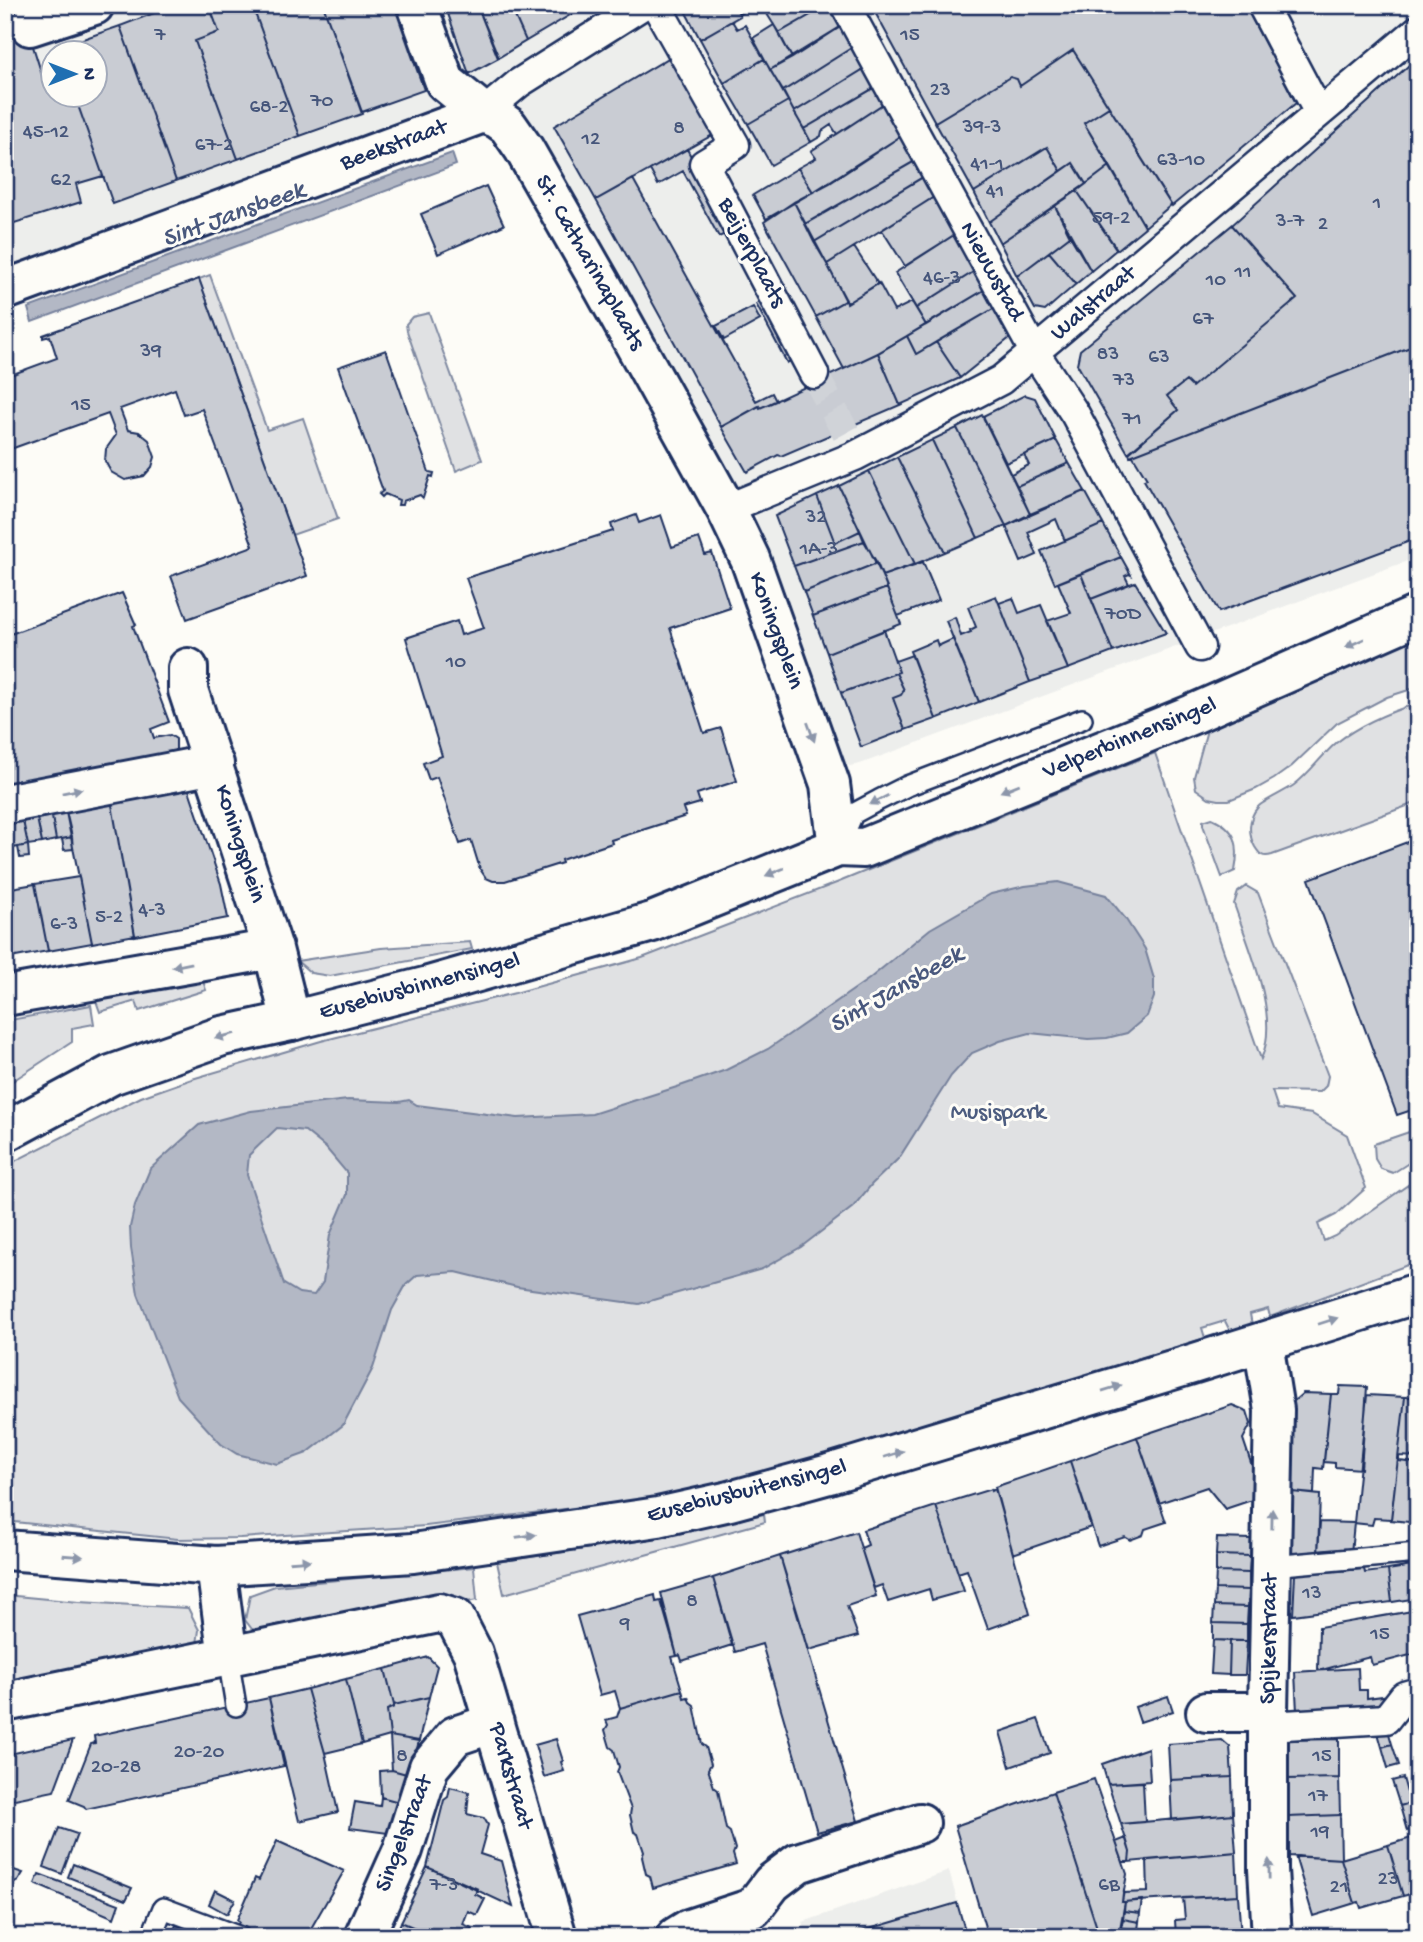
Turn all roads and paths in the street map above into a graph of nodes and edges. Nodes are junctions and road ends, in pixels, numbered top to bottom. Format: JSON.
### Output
{"nodes":[{"id":1,"x":93,"y":5,"type":"edge"},
{"id":2,"x":417,"y":5,"type":"edge"},
{"id":3,"x":643,"y":5,"type":"edge"},
{"id":4,"x":656,"y":5,"type":"edge"},
{"id":5,"x":845,"y":5,"type":"edge"},
{"id":6,"x":1262,"y":5,"type":"edge"},
{"id":7,"x":30,"y":26,"type":"dead end"},
{"id":8,"x":1418,"y":30,"type":"edge"},
{"id":9,"x":483,"y":113,"type":"junction"},
{"id":10,"x":1319,"y":113,"type":"junction"},
{"id":11,"x":5,"y":290,"type":"edge"},
{"id":12,"x":1035,"y":353,"type":"junction"},
{"id":13,"x":814,"y":374,"type":"tunnel mouth"},
{"id":14,"x":680,"y":426,"type":"joint"},
{"id":15,"x":726,"y":509,"type":"junction"},
{"id":16,"x":1418,"y":615,"type":"edge"},
{"id":17,"x":1200,"y":647,"type":"dead end"},
{"id":18,"x":188,"y":668,"type":"dead end"},
{"id":19,"x":1082,"y":719,"type":"dead end"},
{"id":20,"x":214,"y":764,"type":"junction"},
{"id":21,"x":5,"y":804,"type":"edge"},
{"id":22,"x":838,"y":847,"type":"junction"},
{"id":23,"x":273,"y":949,"type":"junction"},
{"id":24,"x":5,"y":996,"type":"edge"},
{"id":25,"x":291,"y":1021,"type":"junction"},
{"id":26,"x":5,"y":1132,"type":"edge"},
{"id":27,"x":1418,"y":1293,"type":"edge"},
{"id":28,"x":1263,"y":1342,"type":"junction"},
{"id":29,"x":5,"y":1550,"type":"edge"},
{"id":30,"x":1418,"y":1553,"type":"edge"},
{"id":31,"x":216,"y":1566,"type":"junction"},
{"id":32,"x":1271,"y":1566,"type":"junction"},
{"id":33,"x":228,"y":1658,"type":"junction"},
{"id":34,"x":1418,"y":1692,"type":"edge"},
{"id":35,"x":5,"y":1702,"type":"edge"},
{"id":36,"x":236,"y":1706,"type":"dead end"},
{"id":37,"x":1206,"y":1712,"type":"dead end"},
{"id":38,"x":1268,"y":1719,"type":"junction"},
{"id":39,"x":494,"y":1723,"type":"junction"},
{"id":40,"x":920,"y":1823,"type":"dead end"},
{"id":41,"x":151,"y":1937,"type":"edge"},
{"id":42,"x":240,"y":1937,"type":"edge"},
{"id":43,"x":364,"y":1937,"type":"edge"},
{"id":44,"x":557,"y":1937,"type":"edge"},
{"id":45,"x":676,"y":1937,"type":"edge"},
{"id":46,"x":1272,"y":1937,"type":"edge"}],
"edges":[{"from":1,"to":7,"type":"street"},
{"from":2,"to":9,"type":"street","name":"St. Catharinaplaats"},
{"from":3,"to":9,"type":"street","name":"Beekstraat"},
{"from":4,"to":13,"type":"street","name":"Beijerplaats"},
{"from":5,"to":12,"type":"street","name":"Nieuwstad"},
{"from":6,"to":10,"type":"street"},
{"from":8,"to":10,"type":"street","name":"Walstraat"},
{"from":9,"to":11,"type":"street","name":"Beekstraat"},
{"from":9,"to":14,"type":"street","name":"St. Catharinaplaats"},
{"from":10,"to":12,"type":"street","name":"Walstraat"},
{"from":12,"to":15,"type":"street","name":"Walstraat"},
{"from":12,"to":17,"type":"street","name":"Nieuwstad"},
{"from":14,"to":15,"type":"street","name":"Koningsplein"},
{"from":15,"to":22,"type":"street","name":"Koningsplein","one_way":true},
{"from":16,"to":22,"type":"street","name":"Velperbinnensingel","one_way":true},
{"from":18,"to":20,"type":"street","name":"Koningsplein"},
{"from":19,"to":22,"type":"lane","one_way":true},
{"from":21,"to":20,"type":"street","one_way":true},
{"from":20,"to":23,"type":"street","name":"Koningsplein"},
{"from":22,"to":25,"type":"street","name":"Eusebiusbinnensingel","one_way":true},
{"from":23,"to":24,"type":"street","one_way":true},
{"from":23,"to":25,"type":"street","name":"Koningsplein"},
{"from":25,"to":26,"type":"street","name":"Eusebiusbinnensingel","one_way":true},
{"from":28,"to":27,"type":"street","name":"Eusebiusbuitensingel","one_way":true},
{"from":31,"to":28,"type":"street","name":"Eusebiusbuitensingel","one_way":true},
{"from":32,"to":28,"type":"street","name":"Spijkerstraat","one_way":true},
{"from":29,"to":31,"type":"street","name":"Eusebiusbuitensingel","one_way":true},
{"from":30,"to":32,"type":"lane"},
{"from":31,"to":33,"type":"street"},
{"from":32,"to":38,"type":"street","name":"Spijkerstraat"},
{"from":33,"to":35,"type":"street"},
{"from":33,"to":36,"type":"lane"},
{"from":33,"to":39,"type":"street","name":"Parkstraat"},
{"from":34,"to":38,"type":"street"},
{"from":37,"to":38,"type":"street"},
{"from":46,"to":38,"type":"street","name":"Spijkerstraat","one_way":true},
{"from":39,"to":43,"type":"street","name":"Singelstraat"},
{"from":39,"to":44,"type":"street","name":"Parkstraat"},
{"from":40,"to":45,"type":"street"},
{"from":41,"to":42,"type":"lane"}]}
